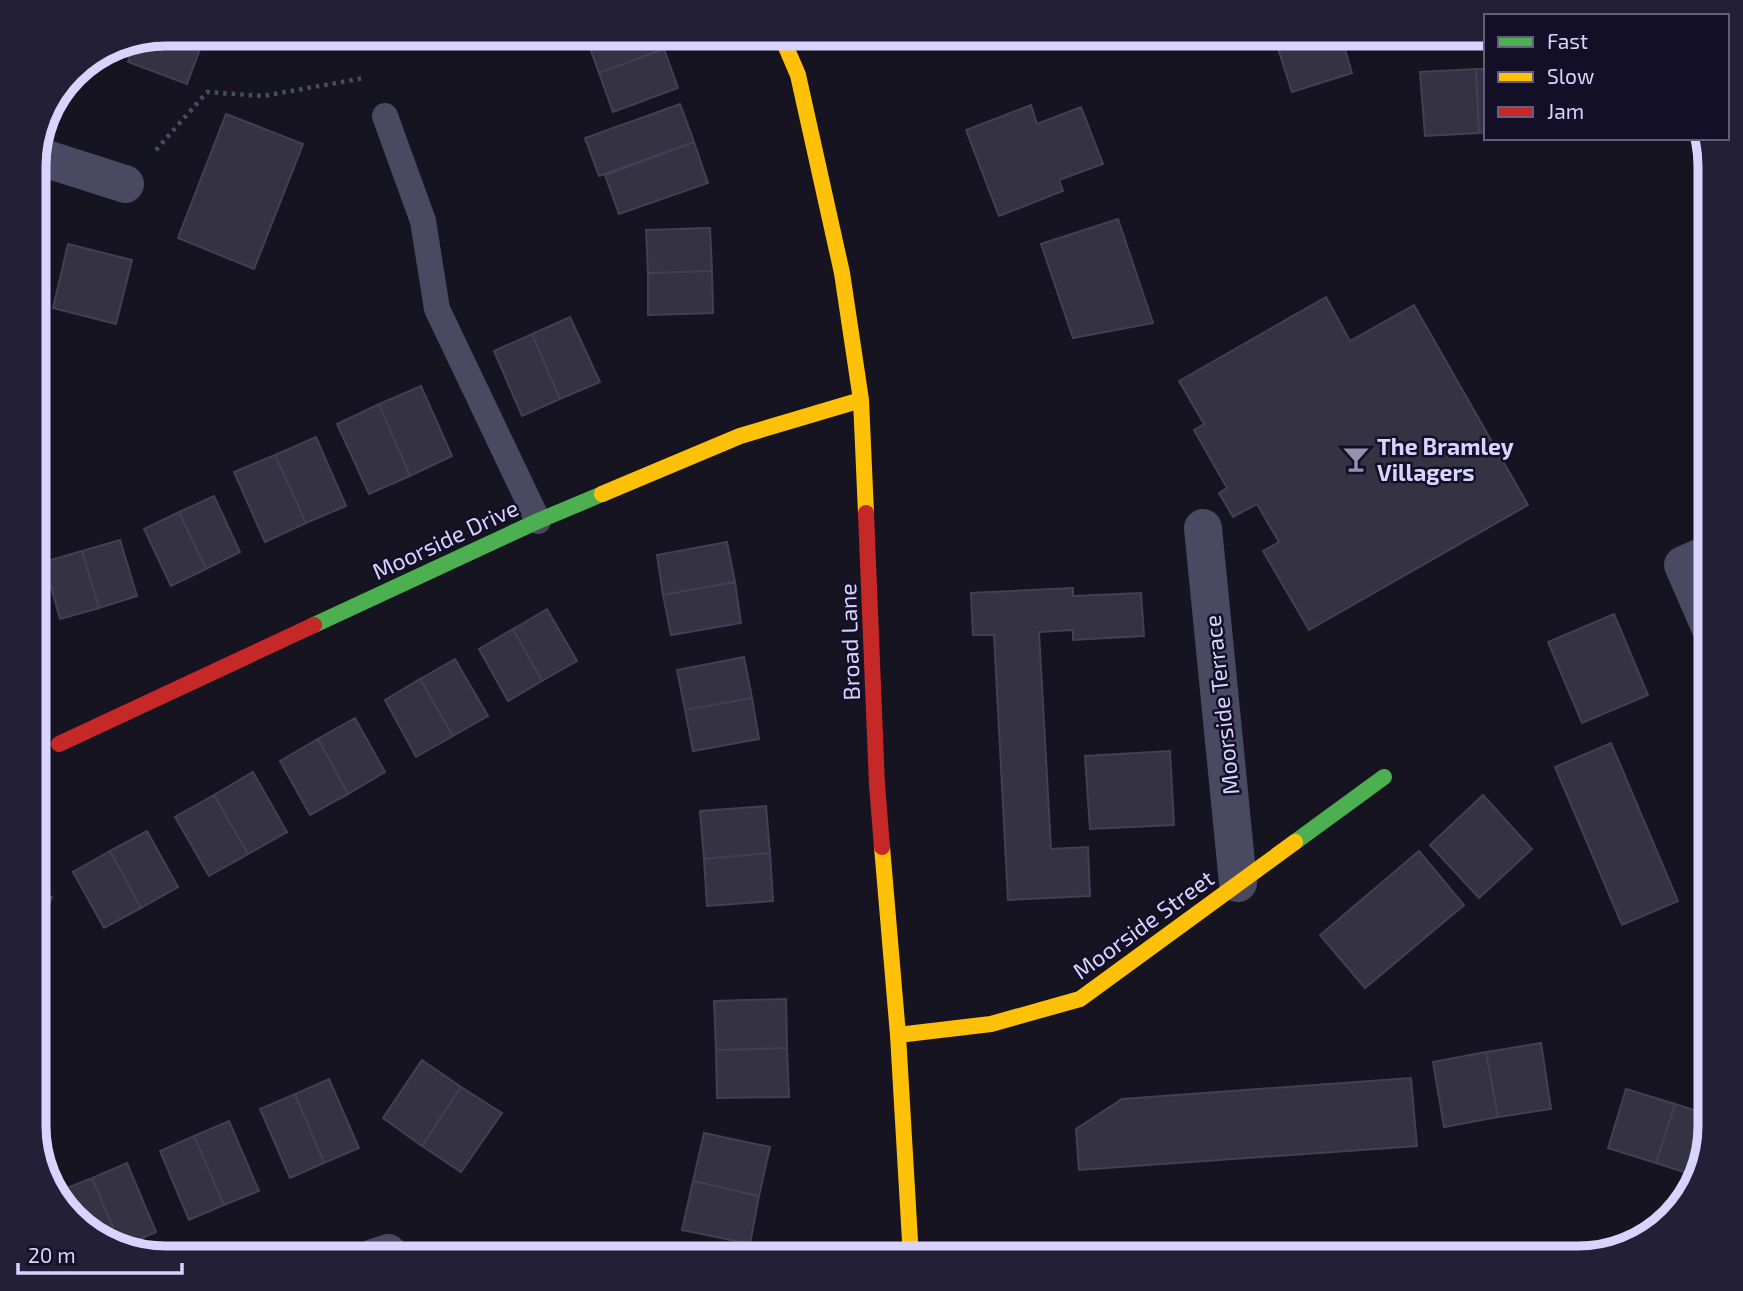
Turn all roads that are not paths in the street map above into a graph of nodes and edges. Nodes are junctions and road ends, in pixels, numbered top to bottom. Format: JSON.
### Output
{"nodes":[{"id":1,"x":786,"y":46,"type":"edge"},
{"id":2,"x":385,"y":116,"type":"road end"},
{"id":3,"x":46,"y":159,"type":"edge"},
{"id":4,"x":125,"y":184,"type":"road end"},
{"id":5,"x":861,"y":400,"type":"junction"},
{"id":6,"x":538,"y":520,"type":"junction"},
{"id":7,"x":1203,"y":528,"type":"dead end"},
{"id":8,"x":1698,"y":558,"type":"edge"},
{"id":9,"x":1698,"y":600,"type":"edge"},
{"id":10,"x":59,"y":744,"type":"dead end"},
{"id":11,"x":1384,"y":777,"type":"dead end"},
{"id":12,"x":1238,"y":883,"type":"junction"},
{"id":13,"x":898,"y":1035,"type":"junction"},
{"id":14,"x":910,"y":1246,"type":"edge"}],
"edges":[{"from":1,"to":5,"type":"street","name":"Broad Lane"},
{"from":2,"to":6,"type":"lane"},
{"from":3,"to":4,"type":"street"},
{"from":5,"to":6,"type":"street","name":"Moorside Drive"},
{"from":5,"to":13,"type":"street","name":"Broad Lane"},
{"from":6,"to":10,"type":"street","name":"Moorside Drive"},
{"from":7,"to":12,"type":"street","name":"Moorside Terrace"},
{"from":8,"to":9,"type":"street"},
{"from":11,"to":12,"type":"street","name":"Moorside Street"},
{"from":12,"to":13,"type":"street","name":"Moorside Street"},
{"from":13,"to":14,"type":"street","name":"Broad Lane"}]}
